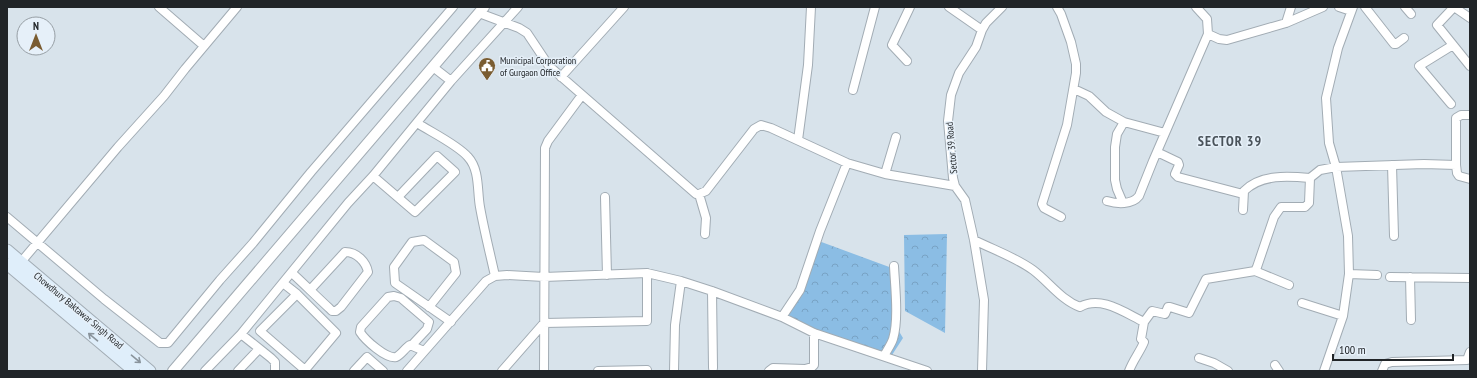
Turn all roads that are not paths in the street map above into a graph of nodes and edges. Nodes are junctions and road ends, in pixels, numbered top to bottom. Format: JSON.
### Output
{"nodes":[{"id":1,"x":159,"y":7,"type":"edge"},
{"id":2,"x":238,"y":7,"type":"edge"},
{"id":3,"x":453,"y":7,"type":"edge"},
{"id":4,"x":518,"y":7,"type":"edge"},
{"id":5,"x":624,"y":7,"type":"edge"},
{"id":6,"x":812,"y":7,"type":"edge"},
{"id":7,"x":875,"y":7,"type":"edge"},
{"id":8,"x":910,"y":7,"type":"edge"},
{"id":9,"x":949,"y":7,"type":"edge"},
{"id":10,"x":1002,"y":7,"type":"edge"},
{"id":11,"x":1057,"y":7,"type":"edge"},
{"id":12,"x":1291,"y":7,"type":"edge"},
{"id":13,"x":1323,"y":7,"type":"edge"},
{"id":14,"x":1339,"y":7,"type":"edge"},
{"id":15,"x":1365,"y":7,"type":"edge"},
{"id":16,"x":1405,"y":7,"type":"edge"},
{"id":17,"x":1454,"y":7,"type":"edge"},
{"id":18,"x":1199,"y":8,"type":"edge"},
{"id":19,"x":1352,"y":9,"type":"edge"},
{"id":20,"x":481,"y":10,"type":"edge"},
{"id":21,"x":1412,"y":14,"type":"dead end"},
{"id":22,"x":1470,"y":18,"type":"edge"},
{"id":23,"x":505,"y":23,"type":"junction"},
{"id":24,"x":1286,"y":23,"type":"junction"},
{"id":25,"x":982,"y":30,"type":"junction"},
{"id":26,"x":1208,"y":34,"type":"junction"},
{"id":27,"x":1404,"y":38,"type":"dead end"},
{"id":28,"x":1453,"y":45,"type":"junction"},
{"id":29,"x":204,"y":46,"type":"junction"},
{"id":30,"x":906,"y":61,"type":"dead end"},
{"id":31,"x":1470,"y":66,"type":"edge"},
{"id":32,"x":433,"y":67,"type":"junction"},
{"id":33,"x":561,"y":77,"type":"junction"},
{"id":34,"x":451,"y":82,"type":"junction"},
{"id":35,"x":1074,"y":88,"type":"junction"},
{"id":36,"x":853,"y":90,"type":"dead end"},
{"id":37,"x":582,"y":95,"type":"junction"},
{"id":38,"x":1451,"y":104,"type":"dead end"},
{"id":39,"x":1470,"y":115,"type":"edge"},
{"id":40,"x":1124,"y":122,"type":"junction"},
{"id":41,"x":417,"y":123,"type":"junction"},
{"id":42,"x":1165,"y":133,"type":"junction"},
{"id":43,"x":896,"y":137,"type":"dead end"},
{"id":44,"x":798,"y":140,"type":"junction"},
{"id":45,"x":1157,"y":152,"type":"junction"},
{"id":46,"x":847,"y":163,"type":"junction"},
{"id":47,"x":1392,"y":165,"type":"junction"},
{"id":48,"x":1456,"y":165,"type":"junction"},
{"id":49,"x":1336,"y":167,"type":"junction"},
{"id":50,"x":885,"y":174,"type":"junction"},
{"id":51,"x":373,"y":176,"type":"junction"},
{"id":52,"x":1310,"y":178,"type":"junction"},
{"id":53,"x":1470,"y":178,"type":"edge"},
{"id":54,"x":955,"y":186,"type":"junction"},
{"id":55,"x":699,"y":194,"type":"junction"},
{"id":56,"x":1243,"y":194,"type":"junction"},
{"id":57,"x":398,"y":197,"type":"junction"},
{"id":58,"x":605,"y":197,"type":"dead end"},
{"id":59,"x":1107,"y":201,"type":"dead end"},
{"id":60,"x":1123,"y":203,"type":"junction"},
{"id":61,"x":1243,"y":210,"type":"dead end"},
{"id":62,"x":7,"y":217,"type":"edge"},
{"id":63,"x":1061,"y":217,"type":"dead end"},
{"id":64,"x":705,"y":234,"type":"dead end"},
{"id":65,"x":1394,"y":236,"type":"dead end"},
{"id":66,"x":974,"y":240,"type":"junction"},
{"id":67,"x":38,"y":242,"type":"junction"},
{"id":68,"x":7,"y":250,"type":"edge"},
{"id":69,"x":21,"y":262,"type":"junction"},
{"id":70,"x":7,"y":264,"type":"edge"},
{"id":71,"x":894,"y":266,"type":"dead end"},
{"id":72,"x":1254,"y":271,"type":"junction"},
{"id":73,"x":292,"y":272,"type":"junction"},
{"id":74,"x":647,"y":273,"type":"junction"},
{"id":75,"x":1349,"y":274,"type":"junction"},
{"id":76,"x":607,"y":275,"type":"junction"},
{"id":77,"x":1377,"y":275,"type":"dead end"},
{"id":78,"x":495,"y":276,"type":"junction"},
{"id":79,"x":544,"y":277,"type":"junction"},
{"id":80,"x":1390,"y":277,"type":"dead end"},
{"id":81,"x":1410,"y":277,"type":"junction"},
{"id":82,"x":1470,"y":278,"type":"edge"},
{"id":83,"x":681,"y":281,"type":"junction"},
{"id":84,"x":283,"y":283,"type":"junction"},
{"id":85,"x":1289,"y":285,"type":"dead end"},
{"id":86,"x":310,"y":290,"type":"junction"},
{"id":87,"x":712,"y":292,"type":"junction"},
{"id":88,"x":296,"y":294,"type":"junction"},
{"id":89,"x":1302,"y":303,"type":"dead end"},
{"id":90,"x":429,"y":307,"type":"junction"},
{"id":91,"x":1343,"y":316,"type":"junction"},
{"id":92,"x":782,"y":318,"type":"junction"},
{"id":93,"x":1411,"y":320,"type":"dead end"},
{"id":94,"x":451,"y":322,"type":"junction"},
{"id":95,"x":1144,"y":322,"type":"junction"},
{"id":96,"x":544,"y":323,"type":"junction"},
{"id":97,"x":814,"y":333,"type":"junction"},
{"id":98,"x":241,"y":334,"type":"junction"},
{"id":99,"x":412,"y":345,"type":"junction"},
{"id":100,"x":258,"y":349,"type":"junction"},
{"id":101,"x":424,"y":351,"type":"junction"},
{"id":102,"x":1470,"y":352,"type":"edge"},
{"id":103,"x":884,"y":356,"type":"junction"},
{"id":104,"x":1199,"y":358,"type":"dead end"},
{"id":105,"x":1468,"y":360,"type":"edge"},
{"id":106,"x":713,"y":368,"type":"dead end"},
{"id":107,"x":647,"y":370,"type":"dead end"},
{"id":108,"x":134,"y":371,"type":"edge"},
{"id":109,"x":150,"y":371,"type":"edge"},
{"id":110,"x":173,"y":371,"type":"edge"},
{"id":111,"x":205,"y":371,"type":"edge"},
{"id":112,"x":238,"y":371,"type":"edge"},
{"id":113,"x":275,"y":371,"type":"edge"},
{"id":114,"x":354,"y":371,"type":"edge"},
{"id":115,"x":383,"y":371,"type":"edge"},
{"id":116,"x":406,"y":371,"type":"edge"},
{"id":117,"x":502,"y":371,"type":"edge"},
{"id":118,"x":544,"y":371,"type":"edge"},
{"id":119,"x":598,"y":371,"type":"edge"},
{"id":120,"x":674,"y":371,"type":"edge"},
{"id":121,"x":769,"y":371,"type":"edge"},
{"id":122,"x":927,"y":371,"type":"edge"},
{"id":123,"x":982,"y":371,"type":"edge"},
{"id":124,"x":1129,"y":371,"type":"edge"},
{"id":125,"x":1228,"y":371,"type":"edge"},
{"id":126,"x":1324,"y":371,"type":"edge"},
{"id":127,"x":1382,"y":371,"type":"edge"}],
"edges":[{"from":1,"to":29,"type":"street"},
{"from":2,"to":29,"type":"street"},
{"from":3,"to":67,"type":"street"},
{"from":4,"to":23,"type":"street"},
{"from":5,"to":33,"type":"street"},
{"from":6,"to":44,"type":"street"},
{"from":7,"to":36,"type":"street"},
{"from":8,"to":30,"type":"street"},
{"from":9,"to":25,"type":"street"},
{"from":10,"to":25,"type":"street","name":"Sector 39 Road"},
{"from":11,"to":35,"type":"street"},
{"from":12,"to":24,"type":"street"},
{"from":13,"to":24,"type":"street"},
{"from":14,"to":19,"type":"street"},
{"from":15,"to":27,"type":"street"},
{"from":16,"to":21,"type":"street"},
{"from":17,"to":22,"type":"street"},
{"from":17,"to":28,"type":"street"},
{"from":18,"to":26,"type":"street"},
{"from":19,"to":49,"type":"street"},
{"from":20,"to":23,"type":"street"},
{"from":20,"to":32,"type":"street"},
{"from":23,"to":33,"type":"street"},
{"from":23,"to":34,"type":"street"},
{"from":24,"to":26,"type":"street"},
{"from":25,"to":54,"type":"street","name":"Sector 39 Road"},
{"from":26,"to":42,"type":"street"},
{"from":28,"to":31,"type":"street"},
{"from":28,"to":38,"type":"street"},
{"from":29,"to":67,"type":"street"},
{"from":32,"to":34,"type":"street"},
{"from":32,"to":110,"type":"street"},
{"from":33,"to":37,"type":"street"},
{"from":34,"to":41,"type":"street"},
{"from":35,"to":40,"type":"street"},
{"from":35,"to":63,"type":"street"},
{"from":37,"to":55,"type":"street"},
{"from":37,"to":79,"type":"street"},
{"from":39,"to":48,"type":"street"},
{"from":40,"to":42,"type":"street"},
{"from":40,"to":60,"type":"street"},
{"from":41,"to":51,"type":"street"},
{"from":41,"to":78,"type":"street"},
{"from":42,"to":45,"type":"street"},
{"from":43,"to":50,"type":"street"},
{"from":44,"to":46,"type":"street"},
{"from":44,"to":55,"type":"street"},
{"from":45,"to":56,"type":"street"},
{"from":45,"to":60,"type":"street"},
{"from":46,"to":50,"type":"street"},
{"from":46,"to":92,"type":"street"},
{"from":47,"to":48,"type":"street"},
{"from":47,"to":49,"type":"street"},
{"from":47,"to":65,"type":"street"},
{"from":48,"to":53,"type":"street"},
{"from":49,"to":52,"type":"street"},
{"from":49,"to":75,"type":"street"},
{"from":50,"to":54,"type":"street"},
{"from":51,"to":57,"type":"street"},
{"from":51,"to":73,"type":"street"},
{"from":52,"to":56,"type":"street"},
{"from":52,"to":72,"type":"street"},
{"from":54,"to":66,"type":"street","name":"Sector 39 Road"},
{"from":55,"to":64,"type":"street"},
{"from":56,"to":61,"type":"street"},
{"from":57,"to":57,"type":"street"},
{"from":58,"to":76,"type":"street"},
{"from":59,"to":60,"type":"street"},
{"from":62,"to":67,"type":"street"},
{"from":66,"to":95,"type":"street"},
{"from":66,"to":123,"type":"street","name":"Sector 39 Road"},
{"from":67,"to":69,"type":"street"},
{"from":68,"to":69,"type":"main road","name":"Chowdhury Baktawar Singh Road"},
{"from":69,"to":109,"type":"main road","name":"Chowdhury Baktawar Singh Road","one_way":true},
{"from":108,"to":70,"type":"main road","name":"Chowdhury Baktawar Singh Road","one_way":true},
{"from":71,"to":103,"type":"street"},
{"from":72,"to":85,"type":"street"},
{"from":72,"to":95,"type":"street"},
{"from":73,"to":84,"type":"street"},
{"from":73,"to":86,"type":"street"},
{"from":74,"to":76,"type":"street"},
{"from":74,"to":83,"type":"street"},
{"from":74,"to":96,"type":"street"},
{"from":75,"to":77,"type":"street"},
{"from":75,"to":91,"type":"street"},
{"from":76,"to":79,"type":"street"},
{"from":78,"to":79,"type":"street"},
{"from":78,"to":94,"type":"street"},
{"from":79,"to":96,"type":"street"},
{"from":80,"to":81,"type":"street"},
{"from":81,"to":82,"type":"street"},
{"from":81,"to":93,"type":"street"},
{"from":83,"to":87,"type":"street"},
{"from":83,"to":120,"type":"street"},
{"from":84,"to":88,"type":"street"},
{"from":84,"to":98,"type":"street"},
{"from":86,"to":86,"type":"street"},
{"from":87,"to":92,"type":"street"},
{"from":87,"to":106,"type":"street"},
{"from":88,"to":88,"type":"street"},
{"from":89,"to":91,"type":"street"},
{"from":90,"to":90,"type":"street"},
{"from":90,"to":94,"type":"street"},
{"from":91,"to":126,"type":"street"},
{"from":92,"to":97,"type":"street"},
{"from":94,"to":101,"type":"street"},
{"from":95,"to":124,"type":"street"},
{"from":96,"to":117,"type":"street"},
{"from":96,"to":118,"type":"street"},
{"from":97,"to":103,"type":"street"},
{"from":97,"to":121,"type":"street"},
{"from":98,"to":100,"type":"street"},
{"from":98,"to":111,"type":"street"},
{"from":99,"to":99,"type":"street"},
{"from":99,"to":101,"type":"street"},
{"from":100,"to":112,"type":"street"},
{"from":100,"to":113,"type":"street"},
{"from":101,"to":116,"type":"street"},
{"from":102,"to":105,"type":"street"},
{"from":103,"to":122,"type":"street"},
{"from":104,"to":125,"type":"street"},
{"from":105,"to":127,"type":"street"},
{"from":107,"to":119,"type":"street"},
{"from":114,"to":115,"type":"street"}]}
